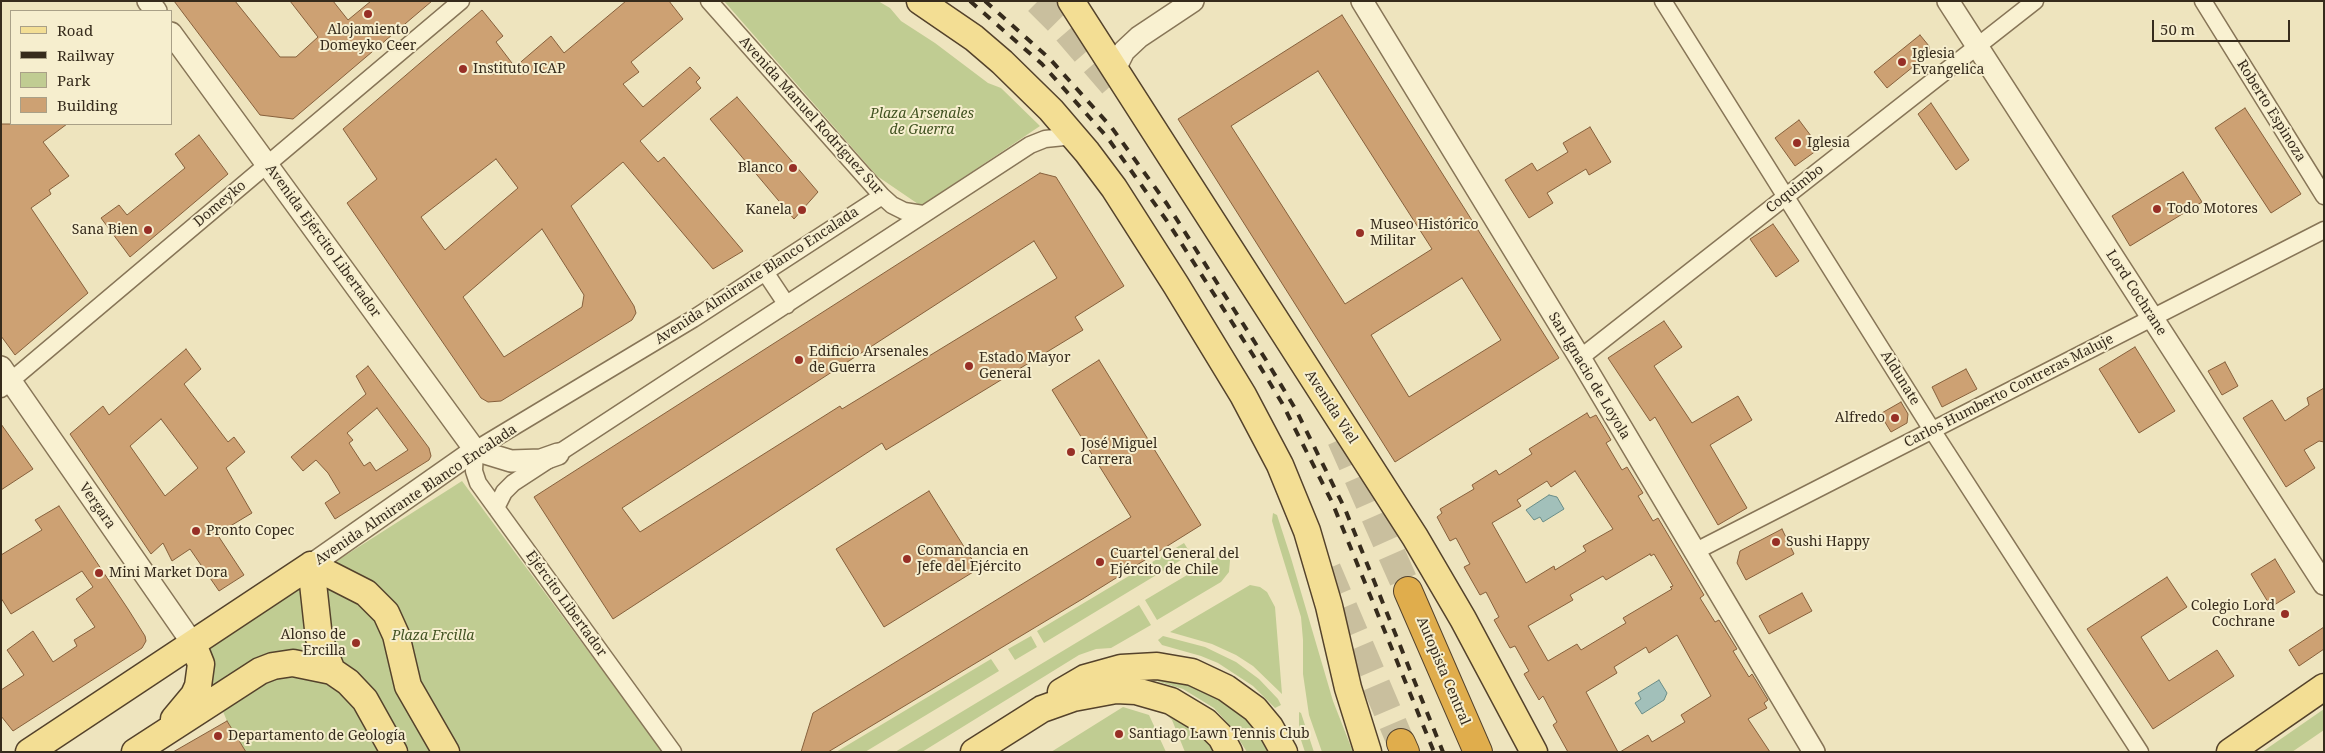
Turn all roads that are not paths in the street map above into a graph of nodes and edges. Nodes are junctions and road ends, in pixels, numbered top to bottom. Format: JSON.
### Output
{"nodes":[{"id":1,"x":461,"y":1,"type":"edge"},
{"id":2,"x":709,"y":1,"type":"edge"},
{"id":3,"x":920,"y":1,"type":"edge"},
{"id":4,"x":1070,"y":1,"type":"edge"},
{"id":5,"x":1193,"y":1,"type":"edge"},
{"id":6,"x":1362,"y":1,"type":"edge"},
{"id":7,"x":1663,"y":1,"type":"edge"},
{"id":8,"x":1948,"y":1,"type":"edge"},
{"id":9,"x":2035,"y":1,"type":"edge"},
{"id":10,"x":2203,"y":1,"type":"edge"},
{"id":11,"x":172,"y":34,"type":"edge"},
{"id":12,"x":1977,"y":46,"type":"junction"},
{"id":13,"x":1115,"y":69,"type":"junction"},
{"id":14,"x":1074,"y":136,"type":"junction"},
{"id":15,"x":267,"y":164,"type":"junction"},
{"id":16,"x":882,"y":196,"type":"junction"},
{"id":17,"x":1787,"y":196,"type":"junction"},
{"id":18,"x":2324,"y":196,"type":"edge"},
{"id":19,"x":923,"y":214,"type":"junction"},
{"id":20,"x":2324,"y":230,"type":"edge"},
{"id":21,"x":765,"y":272,"type":"junction"},
{"id":22,"x":787,"y":305,"type":"junction"},
{"id":23,"x":2153,"y":318,"type":"junction"},
{"id":24,"x":1580,"y":358,"type":"junction"},
{"id":25,"x":4,"y":379,"type":"edge"},
{"id":26,"x":1932,"y":430,"type":"junction"},
{"id":27,"x":475,"y":450,"type":"junction"},
{"id":28,"x":558,"y":454,"type":"junction"},
{"id":29,"x":496,"y":508,"type":"junction"},
{"id":30,"x":1694,"y":552,"type":"junction"},
{"id":31,"x":311,"y":565,"type":"junction"},
{"id":32,"x":2324,"y":584,"type":"edge"},
{"id":33,"x":1408,"y":590,"type":"tunnel mouth"},
{"id":34,"x":193,"y":644,"type":"junction"},
{"id":35,"x":332,"y":671,"type":"junction"},
{"id":36,"x":2324,"y":687,"type":"edge"},
{"id":37,"x":1042,"y":709,"type":"junction"},
{"id":38,"x":159,"y":737,"type":"junction"},
{"id":39,"x":29,"y":752,"type":"edge"},
{"id":40,"x":135,"y":752,"type":"edge"},
{"id":41,"x":394,"y":752,"type":"edge"},
{"id":42,"x":446,"y":752,"type":"edge"},
{"id":43,"x":673,"y":752,"type":"edge"},
{"id":44,"x":974,"y":752,"type":"edge"},
{"id":45,"x":1229,"y":752,"type":"edge"},
{"id":46,"x":1284,"y":752,"type":"edge"},
{"id":47,"x":1368,"y":752,"type":"edge"},
{"id":48,"x":1478,"y":752,"type":"edge"},
{"id":49,"x":1534,"y":752,"type":"edge"},
{"id":50,"x":1814,"y":752,"type":"edge"},
{"id":51,"x":2140,"y":752,"type":"edge"},
{"id":52,"x":2230,"y":752,"type":"edge"}],
"edges":[{"from":1,"to":15,"type":"street","name":"Domeyko"},
{"from":2,"to":16,"type":"street","name":"Avenida Manuel Rodríguez Sur"},
{"from":3,"to":14,"type":"main road"},
{"from":4,"to":13,"type":"main road"},
{"from":5,"to":13,"type":"street"},
{"from":6,"to":24,"type":"street","name":"San Ignacio de Loyola"},
{"from":7,"to":17,"type":"street","name":"Aldunate"},
{"from":8,"to":12,"type":"street","name":"Lord Cochrane"},
{"from":9,"to":12,"type":"street","name":"Coquimbo"},
{"from":10,"to":18,"type":"street","name":"Roberto Espinoza"},
{"from":11,"to":15,"type":"street","name":"Avenida Ejército Libertador"},
{"from":12,"to":17,"type":"street","name":"Coquimbo"},
{"from":12,"to":23,"type":"street","name":"Lord Cochrane"},
{"from":13,"to":49,"type":"main road","name":"Avenida Viel"},
{"from":14,"to":19,"type":"street"},
{"from":14,"to":47,"type":"main road"},
{"from":15,"to":25,"type":"street","name":"Domeyko"},
{"from":15,"to":27,"type":"street","name":"Avenida Ejército Libertador"},
{"from":16,"to":19,"type":"street","name":"Avenida Manuel Rodríguez Sur"},
{"from":16,"to":21,"type":"street","name":"Avenida Almirante Blanco Encalada"},
{"from":17,"to":24,"type":"street","name":"Coquimbo"},
{"from":17,"to":26,"type":"street","name":"Aldunate"},
{"from":19,"to":22,"type":"street"},
{"from":20,"to":23,"type":"street","name":"Carlos Humberto Contreras Maluje"},
{"from":21,"to":22,"type":"street"},
{"from":21,"to":27,"type":"street","name":"Avenida Almirante Blanco Encalada"},
{"from":22,"to":28,"type":"street"},
{"from":23,"to":26,"type":"street","name":"Carlos Humberto Contreras Maluje"},
{"from":23,"to":32,"type":"street","name":"Lord Cochrane"},
{"from":24,"to":30,"type":"street","name":"San Ignacio de Loyola"},
{"from":25,"to":34,"type":"street","name":"Vergara"},
{"from":26,"to":30,"type":"street","name":"Carlos Humberto Contreras Maluje"},
{"from":26,"to":51,"type":"street","name":"Aldunate"},
{"from":27,"to":28,"type":"street"},
{"from":27,"to":29,"type":"street","name":"Ejército Libertador"},
{"from":27,"to":31,"type":"street","name":"Avenida Almirante Blanco Encalada"},
{"from":28,"to":29,"type":"street"},
{"from":29,"to":43,"type":"street","name":"Ejército Libertador"},
{"from":30,"to":50,"type":"street","name":"San Ignacio de Loyola"},
{"from":31,"to":34,"type":"main road","name":"Avenida Almirante Blanco Encalada"},
{"from":31,"to":35,"type":"main road"},
{"from":31,"to":42,"type":"main road"},
{"from":33,"to":48,"type":"highway","name":"Autopista Central"},
{"from":34,"to":38,"type":"main road"},
{"from":34,"to":39,"type":"main road","name":"Avenida Almirante Blanco Encalada"},
{"from":35,"to":38,"type":"main road"},
{"from":35,"to":41,"type":"main road"},
{"from":36,"to":52,"type":"main road"},
{"from":37,"to":44,"type":"main road"},
{"from":37,"to":45,"type":"main road"},
{"from":37,"to":46,"type":"main road"},
{"from":38,"to":40,"type":"main road"}]}
